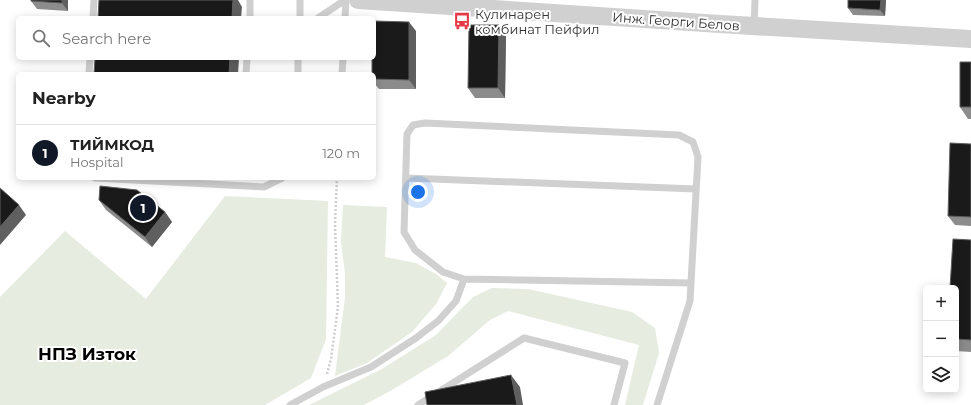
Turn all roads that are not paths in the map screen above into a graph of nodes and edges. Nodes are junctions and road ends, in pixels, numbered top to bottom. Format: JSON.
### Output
{"nodes":[{"id":1,"x":94,"y":0,"type":"edge"},
{"id":2,"x":250,"y":0,"type":"edge"},
{"id":3,"x":300,"y":0,"type":"edge"},
{"id":4,"x":345,"y":0,"type":"edge"},
{"id":5,"x":358,"y":0,"type":"edge"},
{"id":6,"x":755,"y":0,"type":"edge"},
{"id":7,"x":93,"y":16,"type":"edge"},
{"id":8,"x":250,"y":16,"type":"edge"},
{"id":9,"x":300,"y":16,"type":"edge"},
{"id":10,"x":321,"y":16,"type":"edge"},
{"id":11,"x":345,"y":16,"type":"edge"},
{"id":12,"x":754,"y":26,"type":"junction"},
{"id":13,"x":971,"y":39,"type":"edge"},
{"id":14,"x":90,"y":60,"type":"edge"},
{"id":15,"x":247,"y":60,"type":"edge"},
{"id":16,"x":298,"y":60,"type":"edge"},
{"id":17,"x":343,"y":60,"type":"edge"},
{"id":18,"x":89,"y":72,"type":"edge"},
{"id":19,"x":246,"y":72,"type":"edge"},
{"id":20,"x":298,"y":72,"type":"edge"},
{"id":21,"x":342,"y":72,"type":"edge"},
{"id":22,"x":406,"y":178,"type":"junction"},
{"id":23,"x":168,"y":180,"type":"edge"},
{"id":24,"x":278,"y":180,"type":"edge"},
{"id":25,"x":240,"y":182,"type":"edge"},
{"id":26,"x":696,"y":189,"type":"junction"},
{"id":27,"x":464,"y":279,"type":"junction"},
{"id":28,"x":691,"y":283,"type":"junction"},
{"id":29,"x":290,"y":405,"type":"edge"},
{"id":30,"x":418,"y":405,"type":"edge"},
{"id":31,"x":614,"y":405,"type":"edge"},
{"id":32,"x":657,"y":405,"type":"edge"}],
"edges":[{"from":1,"to":7,"type":"lane"},
{"from":2,"to":8,"type":"lane"},
{"from":3,"to":9,"type":"lane"},
{"from":4,"to":10,"type":"lane"},
{"from":4,"to":11,"type":"lane"},
{"from":5,"to":12,"type":"street","name":"Инж. Георги Белов"},
{"from":6,"to":12,"type":"lane"},
{"from":12,"to":13,"type":"street","name":"Инж. Георги Белов"},
{"from":14,"to":18,"type":"lane"},
{"from":15,"to":19,"type":"lane"},
{"from":16,"to":20,"type":"lane"},
{"from":17,"to":21,"type":"lane"},
{"from":22,"to":26,"type":"lane"},
{"from":22,"to":26,"type":"lane"},
{"from":22,"to":27,"type":"lane"},
{"from":23,"to":25,"type":"lane"},
{"from":24,"to":25,"type":"lane"},
{"from":26,"to":28,"type":"lane"},
{"from":27,"to":28,"type":"lane"},
{"from":27,"to":29,"type":"lane"},
{"from":28,"to":32,"type":"lane"},
{"from":30,"to":31,"type":"lane"}]}
